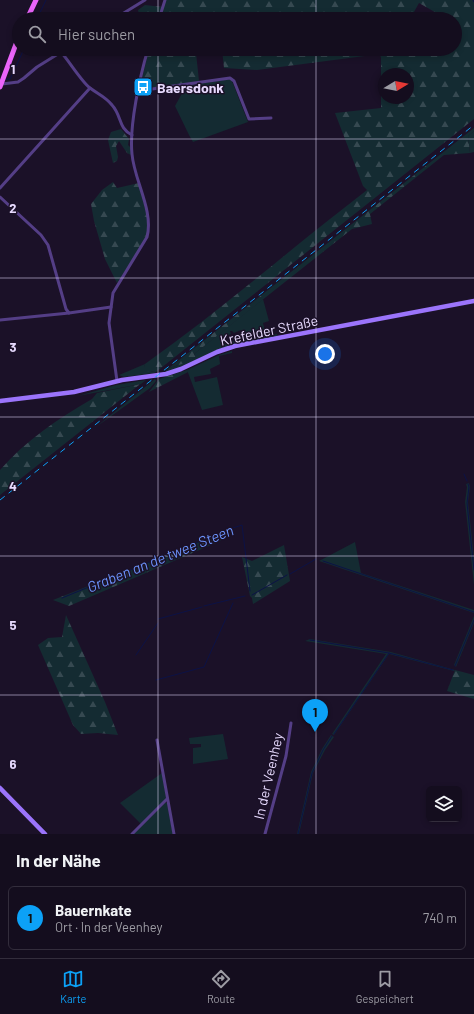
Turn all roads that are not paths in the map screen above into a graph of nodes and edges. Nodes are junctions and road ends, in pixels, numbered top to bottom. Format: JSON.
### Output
{"nodes":[{"id":1,"x":36,"y":0,"type":"edge"},
{"id":2,"x":145,"y":0,"type":"edge"},
{"id":3,"x":165,"y":0,"type":"edge"},
{"id":4,"x":30,"y":12,"type":"edge"},
{"id":5,"x":125,"y":12,"type":"edge"},
{"id":6,"x":161,"y":12,"type":"edge"},
{"id":7,"x":12,"y":54,"type":"edge"},
{"id":8,"x":55,"y":56,"type":"edge"},
{"id":9,"x":64,"y":56,"type":"edge"},
{"id":10,"x":146,"y":56,"type":"edge"},
{"id":11,"x":0,"y":85,"type":"edge"},
{"id":12,"x":90,"y":88,"type":"junction"},
{"id":13,"x":138,"y":91,"type":"junction"},
{"id":14,"x":271,"y":118,"type":"dead end"},
{"id":15,"x":132,"y":135,"type":"junction"},
{"id":16,"x":0,"y":188,"type":"edge"},
{"id":17,"x":0,"y":197,"type":"edge"},
{"id":18,"x":474,"y":301,"type":"edge"},
{"id":19,"x":111,"y":307,"type":"junction"},
{"id":20,"x":69,"y":313,"type":"junction"},
{"id":21,"x":0,"y":320,"type":"edge"},
{"id":22,"x":117,"y":381,"type":"junction"},
{"id":23,"x":0,"y":400,"type":"edge"},
{"id":24,"x":291,"y":723,"type":"dead end"},
{"id":25,"x":157,"y":740,"type":"dead end"},
{"id":26,"x":0,"y":788,"type":"edge"},
{"id":27,"x":167,"y":799,"type":"junction"},
{"id":28,"x":45,"y":834,"type":"edge"},
{"id":29,"x":132,"y":834,"type":"edge"},
{"id":30,"x":174,"y":834,"type":"edge"},
{"id":31,"x":265,"y":834,"type":"edge"}],
"edges":[{"from":1,"to":4,"type":"main road"},
{"from":2,"to":5,"type":"street"},
{"from":3,"to":6,"type":"street"},
{"from":7,"to":11,"type":"main road"},
{"from":8,"to":11,"type":"street"},
{"from":9,"to":12,"type":"street"},
{"from":10,"to":13,"type":"street"},
{"from":12,"to":15,"type":"street"},
{"from":12,"to":16,"type":"street"},
{"from":13,"to":14,"type":"street"},
{"from":13,"to":15,"type":"street"},
{"from":15,"to":19,"type":"street"},
{"from":17,"to":20,"type":"street"},
{"from":18,"to":22,"type":"main road","name":"Krefelder Straße"},
{"from":19,"to":20,"type":"street"},
{"from":19,"to":22,"type":"street"},
{"from":20,"to":21,"type":"street"},
{"from":22,"to":23,"type":"main road","name":"Krefelder Straße"},
{"from":24,"to":31,"type":"street","name":"In der Veenhey"},
{"from":25,"to":27,"type":"street"},
{"from":26,"to":28,"type":"main road"},
{"from":27,"to":29,"type":"street"},
{"from":27,"to":30,"type":"street"}]}
